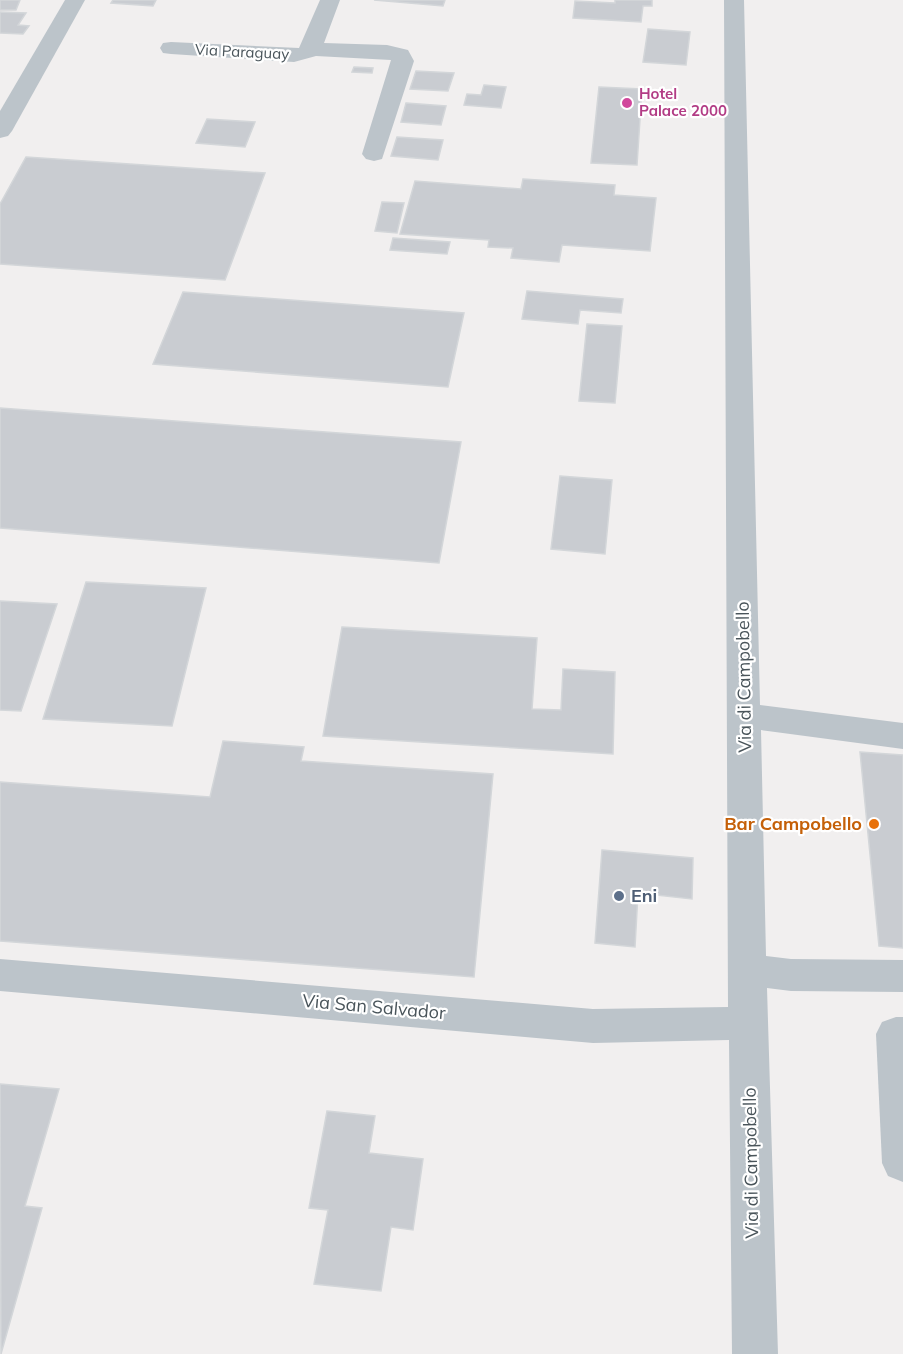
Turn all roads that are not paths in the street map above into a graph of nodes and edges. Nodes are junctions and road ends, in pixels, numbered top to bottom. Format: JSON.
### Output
{"nodes":[{"id":1,"x":75,"y":0,"type":"edge"},
{"id":2,"x":330,"y":0,"type":"edge"},
{"id":3,"x":734,"y":0,"type":"edge"},
{"id":4,"x":171,"y":48,"type":"dead end"},
{"id":5,"x":311,"y":49,"type":"junction"},
{"id":6,"x":0,"y":131,"type":"edge"},
{"id":7,"x":374,"y":154,"type":"dead end"},
{"id":8,"x":744,"y":716,"type":"junction"},
{"id":9,"x":903,"y":736,"type":"edge"},
{"id":10,"x":748,"y":970,"type":"junction"},
{"id":11,"x":0,"y":975,"type":"edge"},
{"id":12,"x":903,"y":976,"type":"edge"},
{"id":13,"x":748,"y":1023,"type":"junction"},
{"id":14,"x":903,"y":1034,"type":"edge"},
{"id":15,"x":903,"y":1163,"type":"edge"},
{"id":16,"x":756,"y":1354,"type":"edge"}],
"edges":[{"from":1,"to":6,"type":"street"},
{"from":2,"to":5,"type":"street","name":"Via Paraguay"},
{"from":3,"to":8,"type":"street","name":"Via di Campobello"},
{"from":4,"to":5,"type":"street","name":"Via Paraguay"},
{"from":5,"to":7,"type":"street","name":"Via Paraguay"},
{"from":8,"to":9,"type":"street"},
{"from":8,"to":10,"type":"street","name":"Via di Campobello"},
{"from":10,"to":12,"type":"street"},
{"from":10,"to":13,"type":"street","name":"Via di Campobello"},
{"from":11,"to":13,"type":"street","name":"Via San Salvador"},
{"from":13,"to":16,"type":"street","name":"Via di Campobello"},
{"from":14,"to":15,"type":"street"}]}
